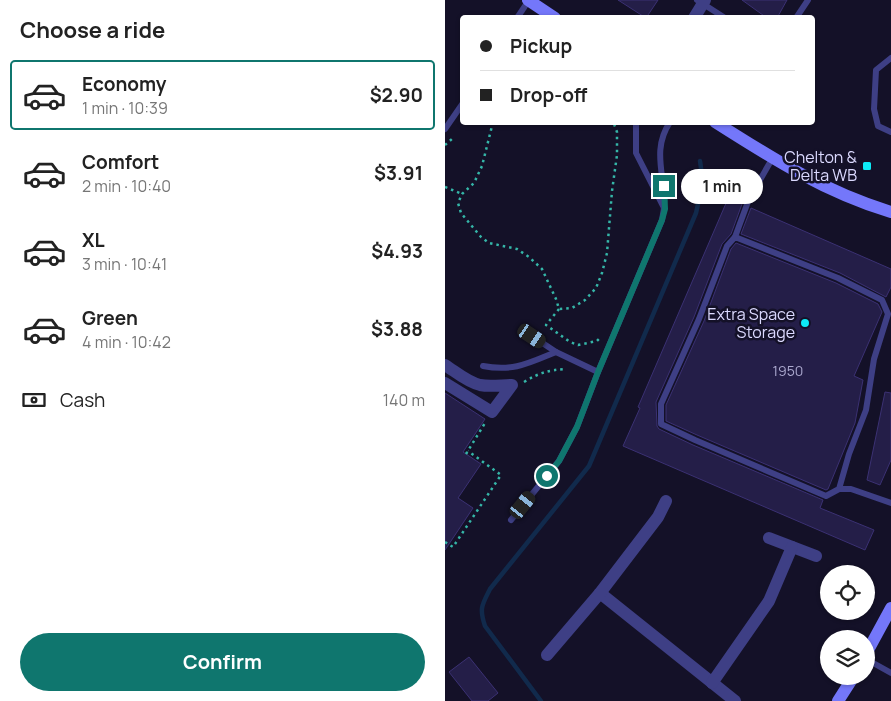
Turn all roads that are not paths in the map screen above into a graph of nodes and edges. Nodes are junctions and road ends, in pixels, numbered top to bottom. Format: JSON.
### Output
{"nodes":[{"id":1,"x":529,"y":0,"type":"edge"},
{"id":2,"x":808,"y":0,"type":"edge"},
{"id":3,"x":702,"y":1,"type":"edge"},
{"id":4,"x":519,"y":15,"type":"edge"},
{"id":5,"x":551,"y":15,"type":"edge"},
{"id":6,"x":695,"y":15,"type":"edge"},
{"id":7,"x":721,"y":15,"type":"edge"},
{"id":8,"x":798,"y":15,"type":"edge"},
{"id":9,"x":891,"y":58,"type":"edge"},
{"id":10,"x":460,"y":107,"type":"edge"},
{"id":11,"x":635,"y":125,"type":"edge"},
{"id":12,"x":668,"y":125,"type":"edge"},
{"id":13,"x":720,"y":125,"type":"edge"},
{"id":14,"x":445,"y":129,"type":"edge"},
{"id":15,"x":891,"y":132,"type":"edge"},
{"id":16,"x":772,"y":159,"type":"junction"},
{"id":17,"x":665,"y":209,"type":"junction"},
{"id":18,"x":891,"y":212,"type":"edge"},
{"id":19,"x":735,"y":237,"type":"junction"},
{"id":20,"x":532,"y":336,"type":"dead end"},
{"id":21,"x":556,"y":352,"type":"junction"},
{"id":22,"x":445,"y":365,"type":"edge"},
{"id":23,"x":483,"y":366,"type":"dead end"},
{"id":24,"x":598,"y":372,"type":"junction"},
{"id":25,"x":445,"y":383,"type":"edge"},
{"id":26,"x":839,"y":489,"type":"junction"},
{"id":27,"x":666,"y":501,"type":"dead end"},
{"id":28,"x":891,"y":503,"type":"edge"},
{"id":29,"x":511,"y":520,"type":"dead end"},
{"id":30,"x":769,"y":538,"type":"dead end"},
{"id":31,"x":792,"y":547,"type":"junction"},
{"id":32,"x":816,"y":556,"type":"dead end"},
{"id":33,"x":600,"y":593,"type":"junction"},
{"id":34,"x":891,"y":608,"type":"edge"},
{"id":35,"x":875,"y":637,"type":"edge"},
{"id":36,"x":547,"y":654,"type":"dead end"},
{"id":37,"x":875,"y":664,"type":"edge"},
{"id":38,"x":891,"y":673,"type":"edge"},
{"id":39,"x":713,"y":683,"type":"junction"},
{"id":40,"x":849,"y":685,"type":"edge"},
{"id":41,"x":735,"y":701,"type":"edge"},
{"id":42,"x":838,"y":701,"type":"edge"}],
"edges":[{"from":1,"to":4,"type":"lane"},
{"from":1,"to":5,"type":"main road"},
{"from":2,"to":8,"type":"lane"},
{"from":3,"to":6,"type":"street"},
{"from":3,"to":7,"type":"lane"},
{"from":9,"to":15,"type":"lane"},
{"from":10,"to":14,"type":"lane"},
{"from":11,"to":17,"type":"lane"},
{"from":12,"to":17,"type":"lane"},
{"from":13,"to":16,"type":"main road"},
{"from":16,"to":18,"type":"main road"},
{"from":16,"to":19,"type":"lane"},
{"from":17,"to":24,"type":"lane"},
{"from":19,"to":26,"type":"lane"},
{"from":19,"to":26,"type":"lane"},
{"from":20,"to":21,"type":"lane"},
{"from":21,"to":23,"type":"lane"},
{"from":21,"to":24,"type":"lane"},
{"from":22,"to":25,"type":"street"},
{"from":24,"to":29,"type":"lane"},
{"from":26,"to":28,"type":"lane"},
{"from":27,"to":33,"type":"street"},
{"from":30,"to":31,"type":"street"},
{"from":31,"to":32,"type":"street"},
{"from":31,"to":39,"type":"street"},
{"from":33,"to":36,"type":"street"},
{"from":33,"to":39,"type":"street"},
{"from":34,"to":35,"type":"main road"},
{"from":37,"to":38,"type":"lane"},
{"from":39,"to":41,"type":"street"},
{"from":40,"to":42,"type":"main road"}]}
